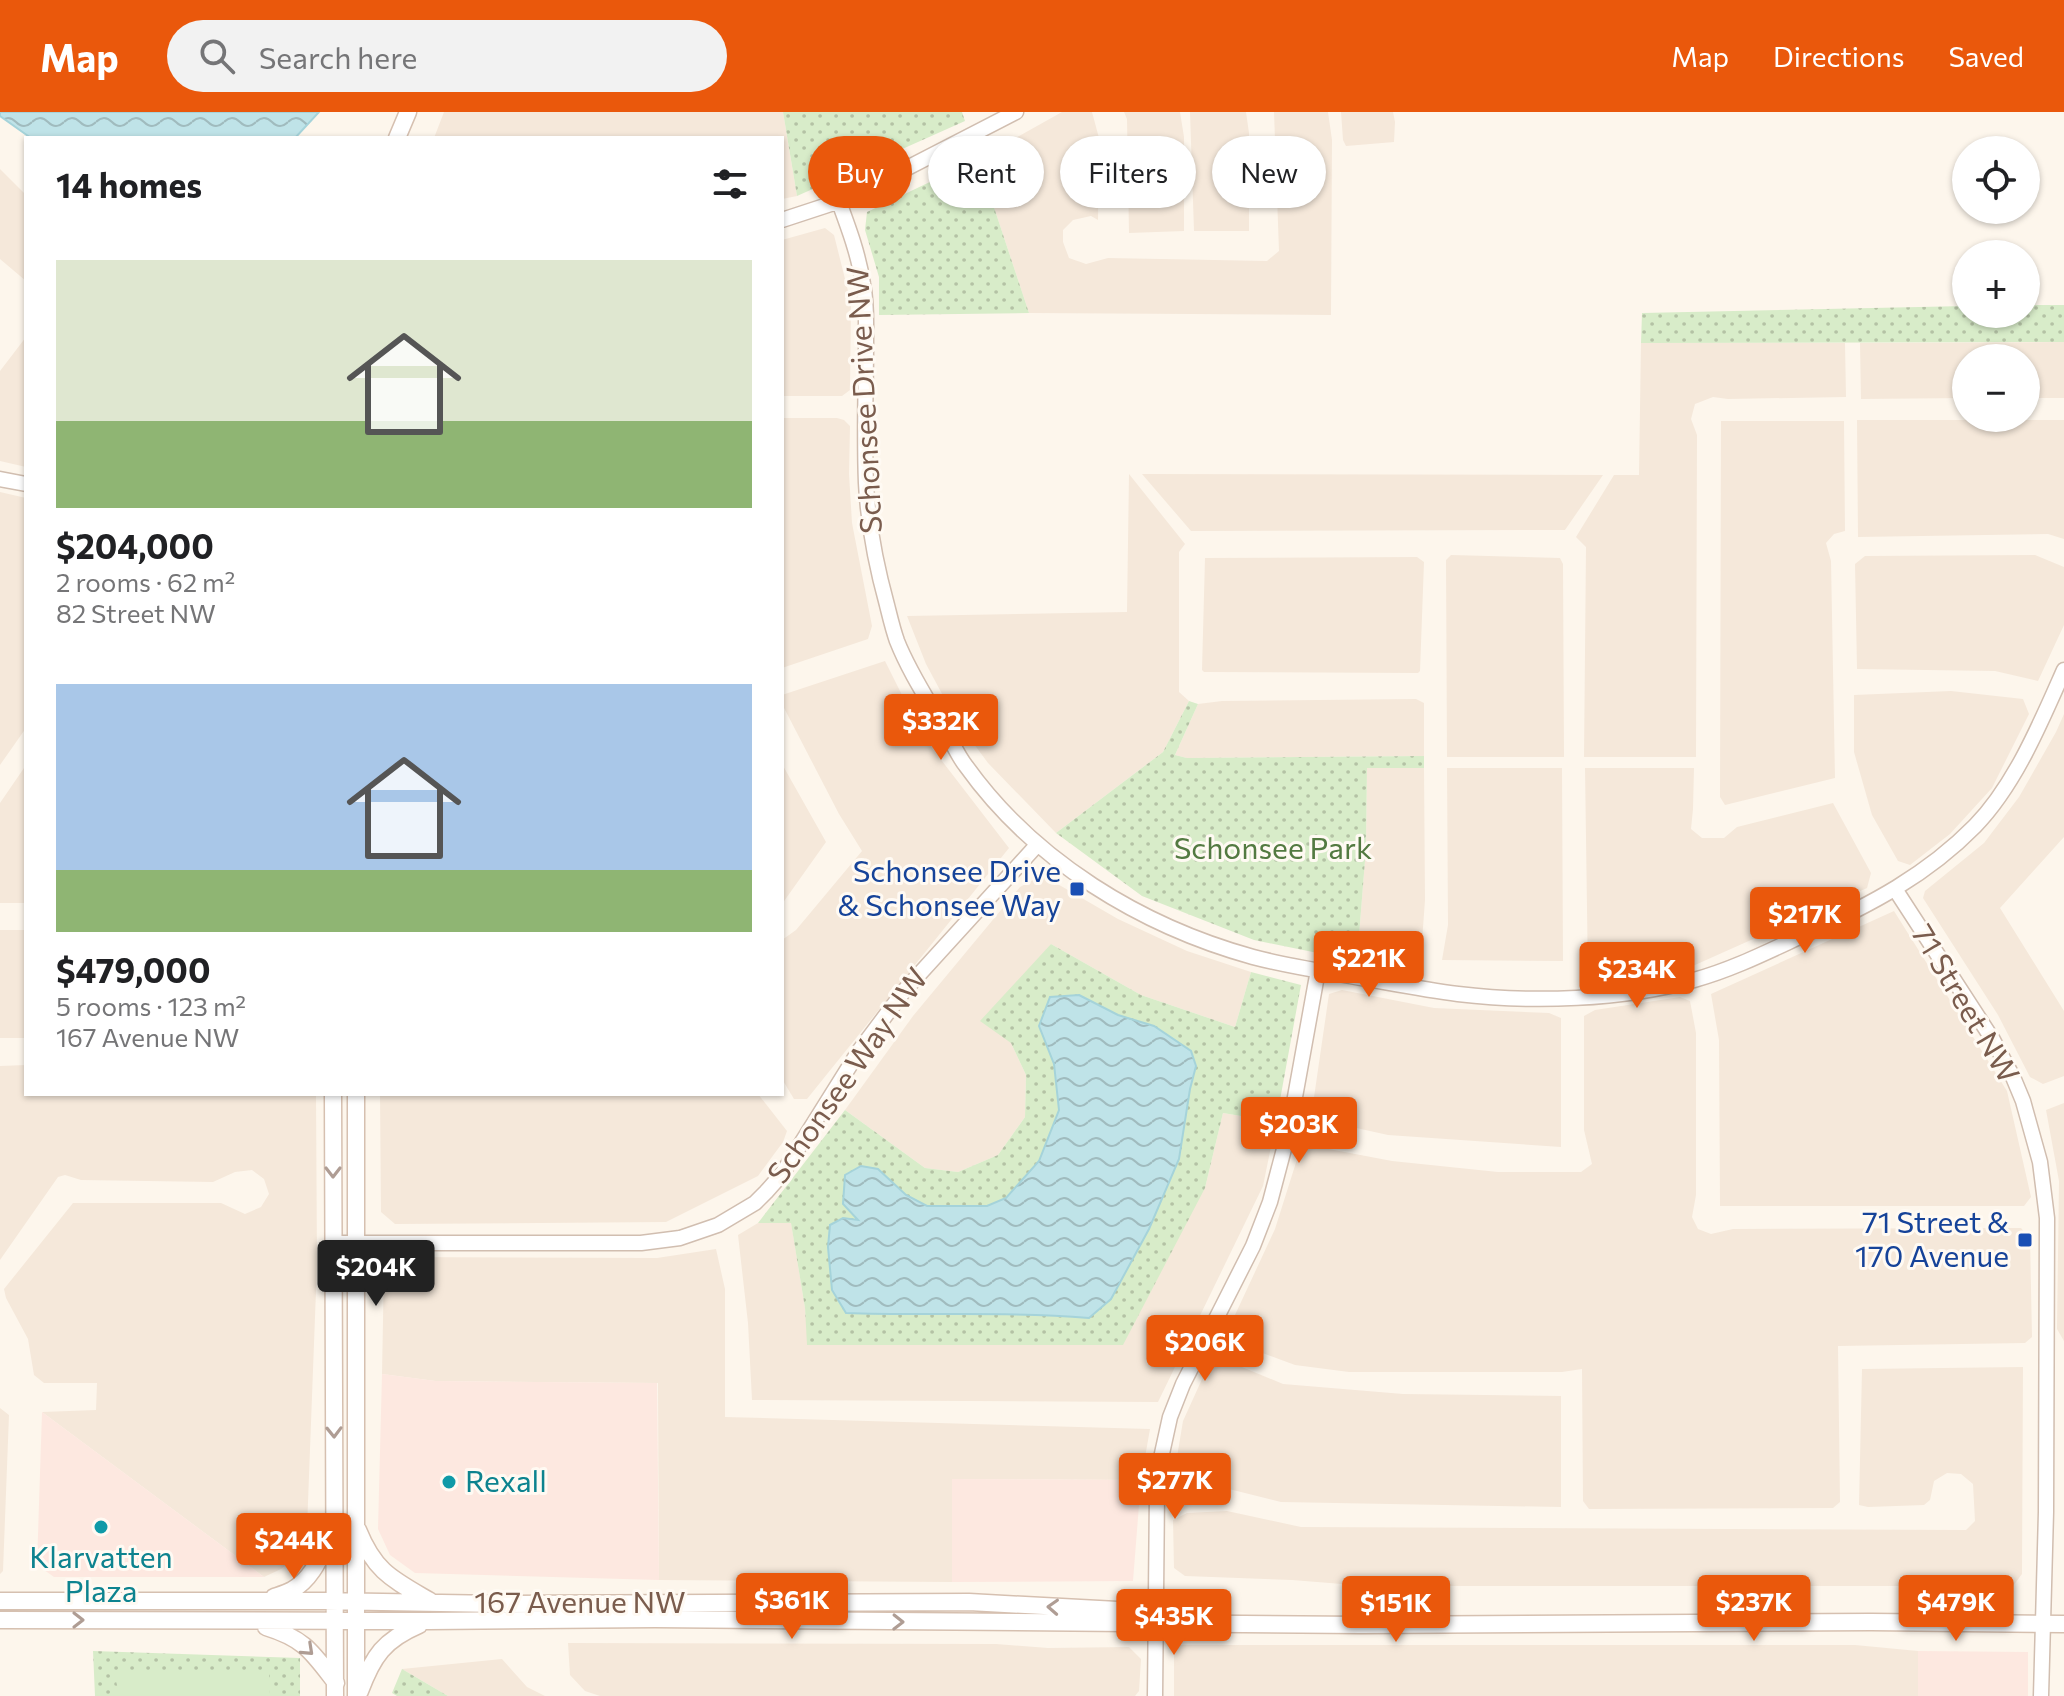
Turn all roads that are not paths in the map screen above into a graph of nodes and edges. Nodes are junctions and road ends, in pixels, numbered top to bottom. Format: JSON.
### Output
{"nodes":[{"id":1,"x":408,"y":112,"type":"edge"},
{"id":2,"x":418,"y":112,"type":"edge"},
{"id":3,"x":1016,"y":112,"type":"edge"},
{"id":4,"x":398,"y":136,"type":"edge"},
{"id":5,"x":408,"y":136,"type":"edge"},
{"id":6,"x":912,"y":165,"type":"edge"},
{"id":7,"x":820,"y":208,"type":"edge"},
{"id":8,"x":841,"y":208,"type":"edge"},
{"id":9,"x":784,"y":219,"type":"edge"},
{"id":10,"x":0,"y":479,"type":"edge"},
{"id":11,"x":24,"y":484,"type":"edge"},
{"id":12,"x":2064,"y":670,"type":"edge"},
{"id":13,"x":1037,"y":845,"type":"junction"},
{"id":14,"x":1895,"y":889,"type":"junction"},
{"id":15,"x":1318,"y":970,"type":"junction"},
{"id":16,"x":333,"y":1096,"type":"edge"},
{"id":17,"x":356,"y":1096,"type":"edge"},
{"id":18,"x":333,"y":1243,"type":"junction"},
{"id":19,"x":356,"y":1243,"type":"junction"},
{"id":20,"x":355,"y":1523,"type":"junction"},
{"id":21,"x":335,"y":1526,"type":"junction"},
{"id":22,"x":0,"y":1601,"type":"edge"},
{"id":23,"x":336,"y":1601,"type":"junction"},
{"id":24,"x":253,"y":1602,"type":"junction"},
{"id":25,"x":356,"y":1602,"type":"junction"},
{"id":26,"x":431,"y":1602,"type":"junction"},
{"id":27,"x":655,"y":1611,"type":"junction"},
{"id":28,"x":0,"y":1620,"type":"edge"},
{"id":29,"x":217,"y":1621,"type":"junction"},
{"id":30,"x":335,"y":1621,"type":"junction"},
{"id":31,"x":356,"y":1621,"type":"junction"},
{"id":32,"x":428,"y":1621,"type":"junction"},
{"id":33,"x":1156,"y":1623,"type":"junction"},
{"id":34,"x":2042,"y":1624,"type":"junction"},
{"id":35,"x":2064,"y":1624,"type":"edge"},
{"id":36,"x":336,"y":1689,"type":"edge"},
{"id":37,"x":357,"y":1696,"type":"edge"},
{"id":38,"x":1155,"y":1696,"type":"edge"},
{"id":39,"x":2041,"y":1696,"type":"edge"}],
"edges":[{"from":1,"to":4,"type":"main road"},
{"from":2,"to":5,"type":"main road"},
{"from":3,"to":6,"type":"street"},
{"from":7,"to":9,"type":"street"},
{"from":8,"to":13,"type":"street","name":"Schonsee Drive NW"},
{"from":10,"to":11,"type":"street"},
{"from":12,"to":14,"type":"street","name":"Schonsee Drive NW"},
{"from":13,"to":15,"type":"street","name":"Schonsee Drive NW"},
{"from":13,"to":19,"type":"street","name":"Schonsee Way NW"},
{"from":14,"to":15,"type":"street","name":"Schonsee Drive NW"},
{"from":14,"to":34,"type":"street","name":"71 Street NW"},
{"from":15,"to":33,"type":"street"},
{"from":16,"to":18,"type":"main road","one_way":true},
{"from":17,"to":19,"type":"main road"},
{"from":18,"to":19,"type":"street","name":"Schonsee Way NW"},
{"from":18,"to":21,"type":"main road","one_way":true},
{"from":19,"to":20,"type":"main road"},
{"from":20,"to":25,"type":"main road"},
{"from":20,"to":26,"type":"main road"},
{"from":21,"to":23,"type":"main road"},
{"from":21,"to":24,"type":"main road"},
{"from":22,"to":24,"type":"main road","name":"167 Avenue NW"},
{"from":23,"to":24,"type":"main road","name":"167 Avenue NW"},
{"from":23,"to":25,"type":"main road","name":"167 Avenue NW"},
{"from":23,"to":30,"type":"main road"},
{"from":25,"to":26,"type":"main road","name":"167 Avenue NW"},
{"from":25,"to":31,"type":"main road"},
{"from":26,"to":27,"type":"main road","name":"167 Avenue NW"},
{"from":27,"to":32,"type":"main road","name":"167 Avenue NW"},
{"from":27,"to":33,"type":"main road","name":"167 Avenue NW"},
{"from":28,"to":29,"type":"main road","name":"167 Avenue NW","one_way":true},
{"from":29,"to":30,"type":"main road","name":"167 Avenue NW"},
{"from":29,"to":36,"type":"main road","one_way":true},
{"from":30,"to":31,"type":"main road","name":"167 Avenue NW"},
{"from":30,"to":36,"type":"main road"},
{"from":31,"to":32,"type":"main road","name":"167 Avenue NW"},
{"from":31,"to":37,"type":"main road"},
{"from":32,"to":37,"type":"main road"},
{"from":33,"to":34,"type":"main road","name":"167 Avenue NW"},
{"from":33,"to":38,"type":"street"},
{"from":34,"to":35,"type":"main road","name":"167 Avenue NW"},
{"from":34,"to":39,"type":"street","name":"71 Street NW"}]}
